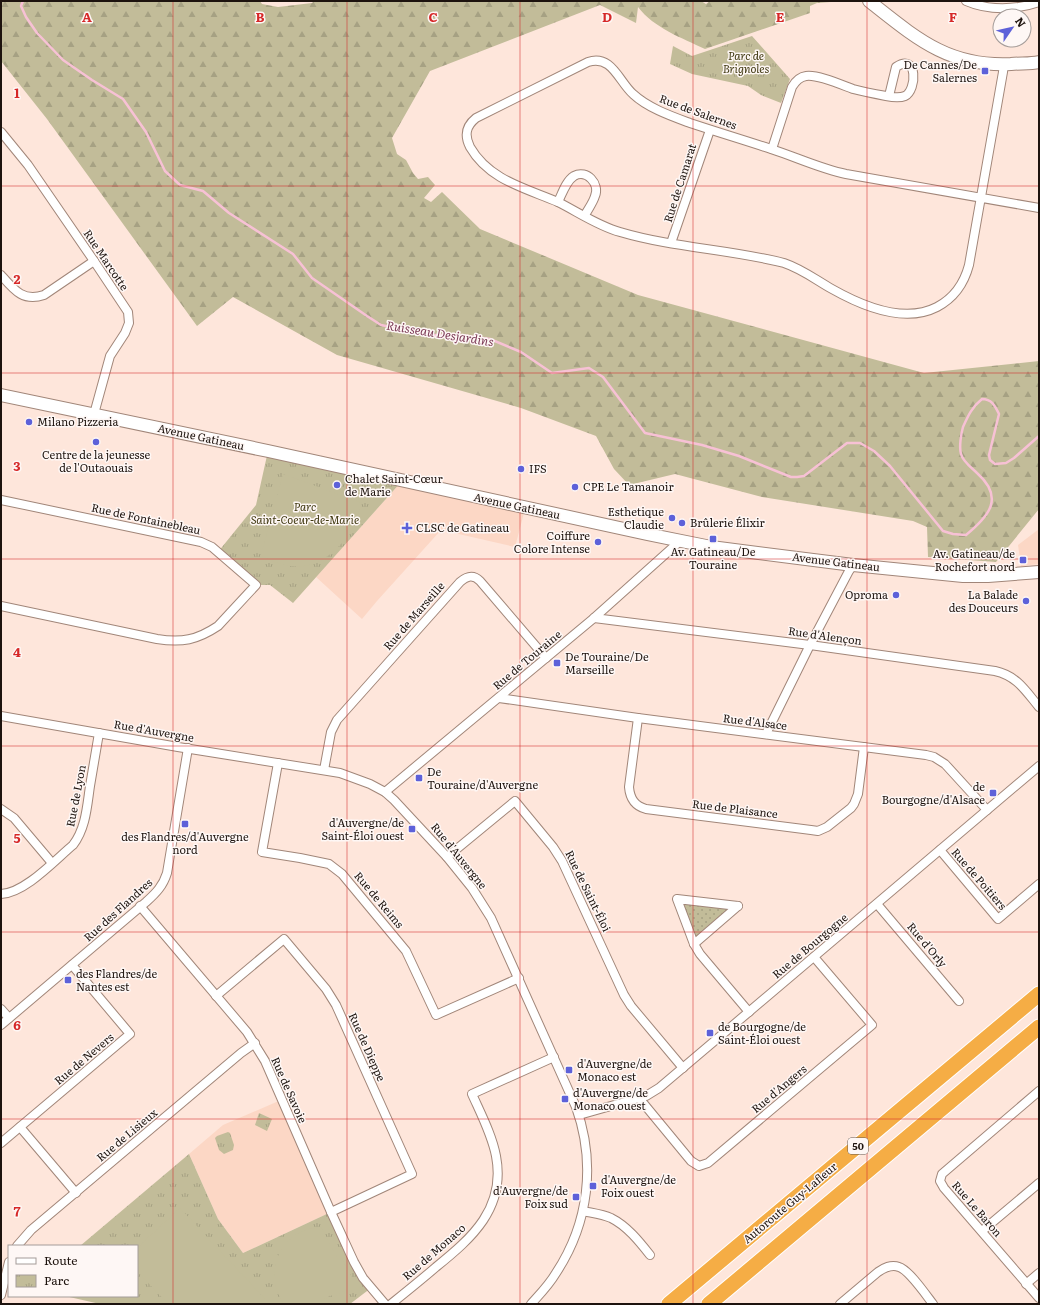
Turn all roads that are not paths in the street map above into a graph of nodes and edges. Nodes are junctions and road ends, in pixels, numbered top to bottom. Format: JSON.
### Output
{"nodes":[{"id":1,"x":869,"y":1,"type":"edge"},
{"id":2,"x":966,"y":1,"type":"edge"},
{"id":3,"x":1039,"y":2,"type":"edge"},
{"id":4,"x":1039,"y":62,"type":"edge"},
{"id":5,"x":1004,"y":64,"type":"junction"},
{"id":6,"x":889,"y":96,"type":"dead end"},
{"id":7,"x":710,"y":130,"type":"junction"},
{"id":8,"x":1,"y":132,"type":"edge"},
{"id":9,"x":772,"y":149,"type":"junction"},
{"id":10,"x":980,"y":197,"type":"junction"},
{"id":11,"x":558,"y":202,"type":"junction"},
{"id":12,"x":1039,"y":208,"type":"edge"},
{"id":13,"x":585,"y":215,"type":"junction"},
{"id":14,"x":671,"y":244,"type":"junction"},
{"id":15,"x":94,"y":261,"type":"junction"},
{"id":16,"x":1,"y":275,"type":"edge"},
{"id":17,"x":1,"y":395,"type":"edge"},
{"id":18,"x":94,"y":414,"type":"junction"},
{"id":19,"x":1,"y":500,"type":"edge"},
{"id":20,"x":680,"y":541,"type":"junction"},
{"id":21,"x":853,"y":565,"type":"junction"},
{"id":22,"x":1039,"y":572,"type":"edge"},
{"id":23,"x":1,"y":606,"type":"edge"},
{"id":24,"x":594,"y":618,"type":"junction"},
{"id":25,"x":810,"y":645,"type":"junction"},
{"id":26,"x":546,"y":658,"type":"junction"},
{"id":27,"x":499,"y":698,"type":"junction"},
{"id":28,"x":1039,"y":707,"type":"edge"},
{"id":29,"x":1,"y":716,"type":"edge"},
{"id":30,"x":638,"y":718,"type":"junction"},
{"id":31,"x":99,"y":733,"type":"junction"},
{"id":32,"x":766,"y":734,"type":"junction"},
{"id":33,"x":864,"y":747,"type":"junction"},
{"id":34,"x":188,"y":748,"type":"junction"},
{"id":35,"x":278,"y":763,"type":"junction"},
{"id":36,"x":1039,"y":766,"type":"edge"},
{"id":37,"x":324,"y":770,"type":"junction"},
{"id":38,"x":385,"y":792,"type":"junction"},
{"id":39,"x":1,"y":809,"type":"edge"},
{"id":40,"x":987,"y":810,"type":"junction"},
{"id":41,"x":940,"y":850,"type":"junction"},
{"id":42,"x":447,"y":857,"type":"junction"},
{"id":43,"x":52,"y":863,"type":"junction"},
{"id":44,"x":1039,"y":884,"type":"edge"},
{"id":45,"x":1,"y":894,"type":"edge"},
{"id":46,"x":877,"y":904,"type":"junction"},
{"id":47,"x":140,"y":906,"type":"junction"},
{"id":48,"x":694,"y":944,"type":"junction"},
{"id":49,"x":814,"y":957,"type":"junction"},
{"id":50,"x":72,"y":965,"type":"junction"},
{"id":51,"x":519,"y":978,"type":"junction"},
{"id":52,"x":1039,"y":994,"type":"edge"},
{"id":53,"x":216,"y":996,"type":"junction"},
{"id":54,"x":959,"y":1001,"type":"dead end"},
{"id":55,"x":1,"y":1009,"type":"edge"},
{"id":56,"x":749,"y":1012,"type":"junction"},
{"id":57,"x":9,"y":1018,"type":"junction"},
{"id":58,"x":1,"y":1025,"type":"edge"},
{"id":59,"x":1039,"y":1027,"type":"edge"},
{"id":60,"x":255,"y":1044,"type":"junction"},
{"id":61,"x":554,"y":1057,"type":"junction"},
{"id":62,"x":683,"y":1068,"type":"junction"},
{"id":63,"x":1039,"y":1091,"type":"edge"},
{"id":64,"x":639,"y":1098,"type":"junction"},
{"id":65,"x":579,"y":1115,"type":"junction"},
{"id":66,"x":20,"y":1127,"type":"junction"},
{"id":67,"x":1,"y":1144,"type":"edge"},
{"id":68,"x":1039,"y":1183,"type":"edge"},
{"id":69,"x":76,"y":1193,"type":"junction"},
{"id":70,"x":583,"y":1211,"type":"junction"},
{"id":71,"x":331,"y":1212,"type":"junction"},
{"id":72,"x":982,"y":1231,"type":"junction"},
{"id":73,"x":18,"y":1245,"type":"edge"},
{"id":74,"x":650,"y":1254,"type":"dead end"},
{"id":75,"x":8,"y":1266,"type":"edge"},
{"id":76,"x":1039,"y":1273,"type":"edge"},
{"id":77,"x":1026,"y":1284,"type":"junction"},
{"id":78,"x":1,"y":1295,"type":"edge"},
{"id":79,"x":1039,"y":1298,"type":"edge"},
{"id":80,"x":385,"y":1304,"type":"edge"},
{"id":81,"x":391,"y":1304,"type":"edge"},
{"id":82,"x":531,"y":1304,"type":"edge"},
{"id":83,"x":669,"y":1304,"type":"edge"},
{"id":84,"x":710,"y":1304,"type":"edge"},
{"id":85,"x":840,"y":1304,"type":"edge"},
{"id":86,"x":933,"y":1304,"type":"edge"}],
"edges":[{"from":1,"to":5,"type":"street"},
{"from":2,"to":3,"type":"street"},
{"from":4,"to":5,"type":"street"},
{"from":5,"to":10,"type":"street","name":"Rue de Salernes"},
{"from":6,"to":9,"type":"street"},
{"from":7,"to":9,"type":"street","name":"Rue de Salernes"},
{"from":7,"to":11,"type":"street","name":"Rue de Salernes"},
{"from":7,"to":14,"type":"street","name":"Rue de Camarat"},
{"from":8,"to":15,"type":"street","name":"Rue Marcotte"},
{"from":9,"to":10,"type":"street","name":"Rue de Salernes"},
{"from":10,"to":12,"type":"street"},
{"from":10,"to":14,"type":"street","name":"Rue de Salernes"},
{"from":11,"to":13,"type":"street","name":"Rue de Salernes"},
{"from":11,"to":13,"type":"street"},
{"from":13,"to":14,"type":"street","name":"Rue de Salernes"},
{"from":15,"to":16,"type":"street"},
{"from":15,"to":18,"type":"street","name":"Rue Marcotte"},
{"from":17,"to":18,"type":"street","name":"Avenue Gatineau"},
{"from":18,"to":20,"type":"street","name":"Avenue Gatineau"},
{"from":19,"to":23,"type":"street","name":"Rue de Fontainebleau"},
{"from":20,"to":21,"type":"street","name":"Avenue Gatineau"},
{"from":20,"to":24,"type":"street","name":"Rue de Touraine"},
{"from":21,"to":22,"type":"street","name":"Avenue Gatineau"},
{"from":21,"to":25,"type":"street"},
{"from":24,"to":25,"type":"street","name":"Rue d'Alençon"},
{"from":24,"to":26,"type":"street","name":"Rue de Touraine"},
{"from":25,"to":28,"type":"street","name":"Rue d'Alençon"},
{"from":25,"to":32,"type":"street"},
{"from":26,"to":27,"type":"street","name":"Rue de Touraine"},
{"from":26,"to":37,"type":"street","name":"Rue de Marseille"},
{"from":27,"to":30,"type":"street","name":"Rue d'Alsace"},
{"from":27,"to":38,"type":"street","name":"Rue de Touraine"},
{"from":29,"to":31,"type":"street","name":"Rue d'Auvergne"},
{"from":30,"to":32,"type":"street","name":"Rue d'Alsace"},
{"from":30,"to":33,"type":"street","name":"Rue de Plaisance"},
{"from":31,"to":34,"type":"street","name":"Rue d'Auvergne"},
{"from":31,"to":43,"type":"street","name":"Rue de Lyon"},
{"from":32,"to":33,"type":"street","name":"Rue d'Alsace"},
{"from":33,"to":40,"type":"street","name":"Rue d'Alsace"},
{"from":34,"to":35,"type":"street","name":"Rue d'Auvergne"},
{"from":34,"to":47,"type":"street","name":"Rue des Flandres"},
{"from":35,"to":37,"type":"street","name":"Rue d'Auvergne"},
{"from":35,"to":51,"type":"street","name":"Rue de Reims"},
{"from":36,"to":40,"type":"street","name":"Rue de Bourgogne"},
{"from":37,"to":38,"type":"street","name":"Rue d'Auvergne"},
{"from":38,"to":42,"type":"street","name":"Rue d'Auvergne"},
{"from":39,"to":43,"type":"street"},
{"from":40,"to":41,"type":"street","name":"Rue de Bourgogne"},
{"from":41,"to":44,"type":"street","name":"Rue de Poitiers"},
{"from":41,"to":46,"type":"street","name":"Rue de Bourgogne"},
{"from":42,"to":51,"type":"street","name":"Rue d'Auvergne"},
{"from":42,"to":62,"type":"street","name":"Rue de Saint-Éloi"},
{"from":43,"to":45,"type":"street","name":"Rue de Lyon"},
{"from":46,"to":49,"type":"street","name":"Rue de Bourgogne"},
{"from":46,"to":54,"type":"street","name":"Rue d'Orly"},
{"from":47,"to":50,"type":"street","name":"Rue des Flandres"},
{"from":47,"to":53,"type":"street","name":"Rue de Savoie"},
{"from":48,"to":48,"type":"street"},
{"from":48,"to":56,"type":"street"},
{"from":49,"to":56,"type":"street","name":"Rue de Bourgogne"},
{"from":49,"to":64,"type":"street","name":"Rue d'Angers"},
{"from":50,"to":57,"type":"street","name":"Rue des Flandres"},
{"from":50,"to":66,"type":"street","name":"Rue de Nevers"},
{"from":51,"to":61,"type":"street","name":"Rue d'Auvergne"},
{"from":52,"to":83,"type":"highway","name":"Autoroute Guy-Lafleur","number":"50"},
{"from":53,"to":60,"type":"street","name":"Rue de Savoie"},
{"from":53,"to":71,"type":"street","name":"Rue de Dieppe"},
{"from":55,"to":57,"type":"street"},
{"from":56,"to":62,"type":"street","name":"Rue de Bourgogne"},
{"from":57,"to":58,"type":"street","name":"Rue des Flandres"},
{"from":59,"to":84,"type":"highway","number":"50"},
{"from":60,"to":69,"type":"street","name":"Rue de Lisieux"},
{"from":60,"to":71,"type":"street","name":"Rue de Savoie"},
{"from":61,"to":65,"type":"street","name":"Rue d'Auvergne"},
{"from":61,"to":81,"type":"street","name":"Rue de Monaco"},
{"from":62,"to":64,"type":"street","name":"Rue de Bourgogne"},
{"from":63,"to":72,"type":"street","name":"Rue Le Baron"},
{"from":64,"to":65,"type":"street","name":"Rue de Bourgogne"},
{"from":65,"to":70,"type":"street","name":"Rue d'Auvergne"},
{"from":66,"to":67,"type":"street","name":"Rue de Nevers"},
{"from":66,"to":69,"type":"street"},
{"from":68,"to":72,"type":"street"},
{"from":69,"to":73,"type":"street","name":"Rue de Lisieux"},
{"from":70,"to":74,"type":"street"},
{"from":70,"to":82,"type":"street","name":"Rue d'Auvergne"},
{"from":71,"to":80,"type":"street","name":"Rue de Savoie"},
{"from":72,"to":77,"type":"street","name":"Rue Le Baron"},
{"from":75,"to":78,"type":"street"},
{"from":76,"to":77,"type":"street"},
{"from":77,"to":79,"type":"street","name":"Rue Le Baron"},
{"from":85,"to":86,"type":"street"}]}
